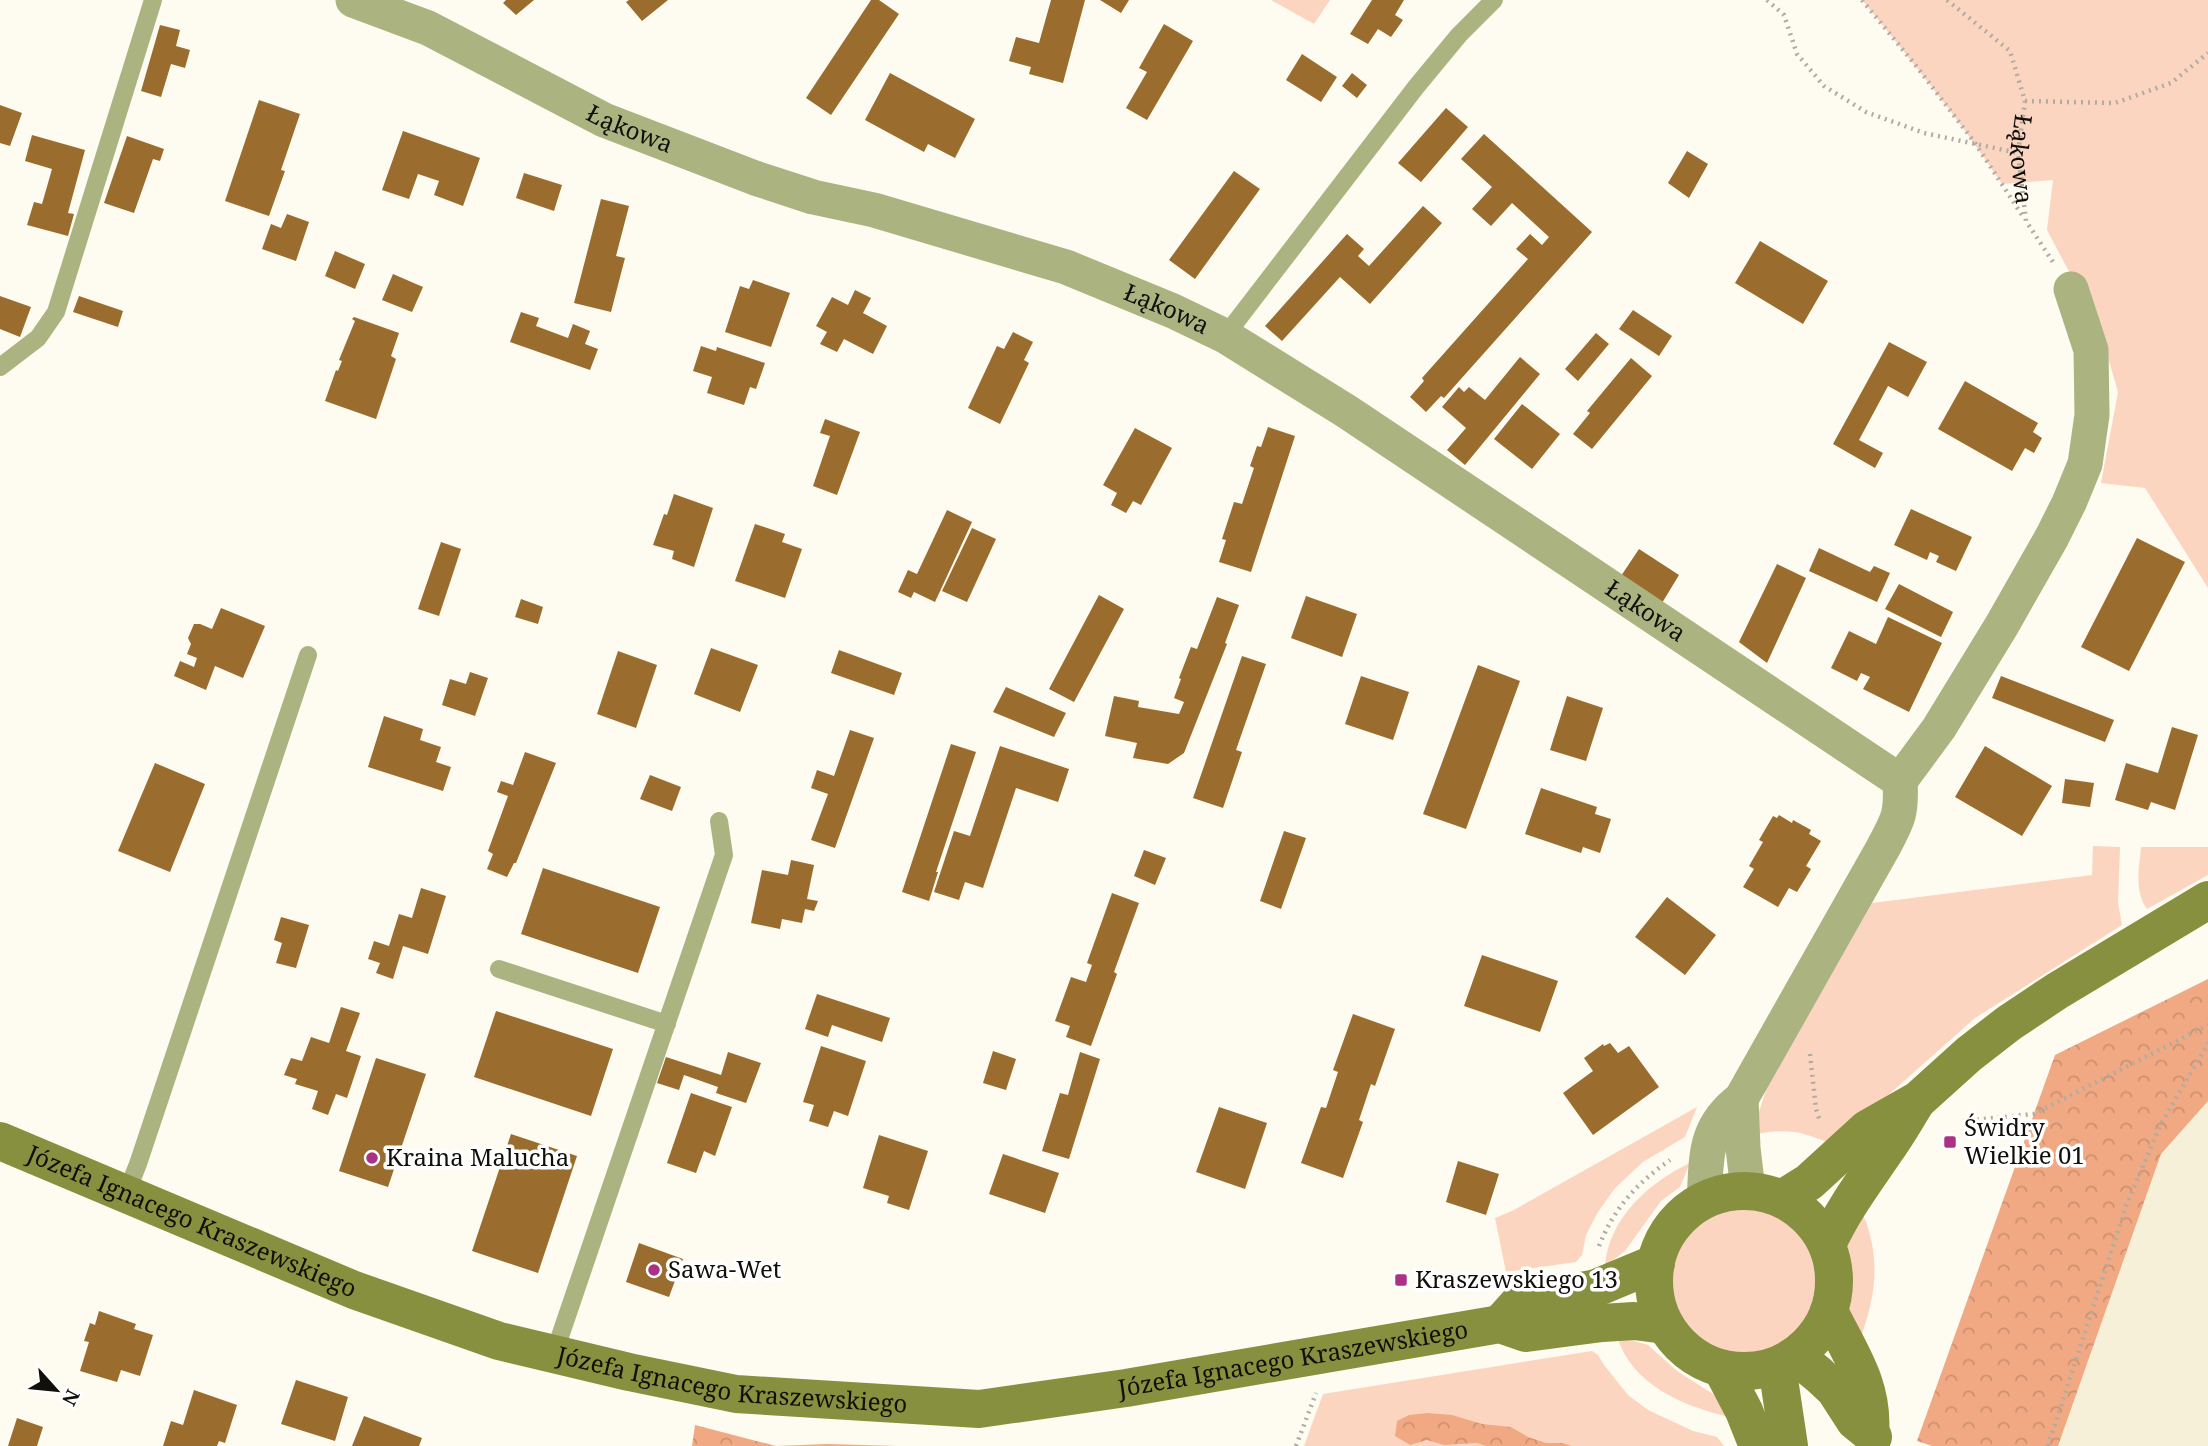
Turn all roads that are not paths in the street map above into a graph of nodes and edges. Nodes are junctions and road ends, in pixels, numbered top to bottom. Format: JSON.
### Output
{"nodes":[{"id":1,"x":153,"y":0,"type":"edge"},
{"id":2,"x":353,"y":0,"type":"edge"},
{"id":3,"x":1494,"y":0,"type":"edge"},
{"id":4,"x":2071,"y":289,"type":"road end"},
{"id":5,"x":1225,"y":336,"type":"junction"},
{"id":6,"x":0,"y":367,"type":"edge"},
{"id":7,"x":309,"y":655,"type":"dead end"},
{"id":8,"x":1900,"y":781,"type":"junction"},
{"id":9,"x":719,"y":821,"type":"dead end"},
{"id":10,"x":2208,"y":900,"type":"edge"},
{"id":11,"x":499,"y":969,"type":"dead end"},
{"id":12,"x":667,"y":1024,"type":"junction"},
{"id":13,"x":1741,"y":1099,"type":"junction"},
{"id":14,"x":1918,"y":1100,"type":"junction"},
{"id":15,"x":0,"y":1141,"type":"edge"},
{"id":16,"x":126,"y":1194,"type":"junction"},
{"id":17,"x":1765,"y":1195,"type":"junction"},
{"id":18,"x":1704,"y":1200,"type":"junction"},
{"id":19,"x":1827,"y":1245,"type":"junction"},
{"id":20,"x":1656,"y":1263,"type":"junction"},
{"id":21,"x":1829,"y":1311,"type":"junction"},
{"id":22,"x":1500,"y":1324,"type":"junction"},
{"id":23,"x":1665,"y":1325,"type":"junction"},
{"id":24,"x":554,"y":1354,"type":"junction"},
{"id":25,"x":1786,"y":1361,"type":"junction"},
{"id":26,"x":1722,"y":1369,"type":"junction"},
{"id":27,"x":1874,"y":1439,"type":"edge"},
{"id":28,"x":1758,"y":1446,"type":"edge"},
{"id":29,"x":1789,"y":1446,"type":"edge"}],
"edges":[{"from":1,"to":6,"type":"lane"},
{"from":2,"to":5,"type":"street","name":"Łąkowa"},
{"from":3,"to":5,"type":"lane"},
{"from":4,"to":8,"type":"street"},
{"from":5,"to":8,"type":"street","name":"Łąkowa"},
{"from":7,"to":16,"type":"lane"},
{"from":8,"to":13,"type":"street"},
{"from":9,"to":12,"type":"lane"},
{"from":10,"to":14,"type":"street"},
{"from":11,"to":12,"type":"lane"},
{"from":12,"to":24,"type":"lane"},
{"from":13,"to":17,"type":"street"},
{"from":13,"to":18,"type":"street"},
{"from":14,"to":17,"type":"street"},
{"from":14,"to":19,"type":"street"},
{"from":15,"to":16,"type":"street","name":"Józefa Ignacego Kraszewskiego"},
{"from":16,"to":24,"type":"street","name":"Józefa Ignacego Kraszewskiego"},
{"from":17,"to":18,"type":"street"},
{"from":17,"to":19,"type":"street"},
{"from":18,"to":20,"type":"street"},
{"from":19,"to":21,"type":"street"},
{"from":20,"to":22,"type":"street","name":"Józefa Ignacego Kraszewskiego"},
{"from":20,"to":23,"type":"street"},
{"from":21,"to":25,"type":"street"},
{"from":21,"to":27,"type":"street"},
{"from":22,"to":23,"type":"street","name":"Józefa Ignacego Kraszewskiego"},
{"from":22,"to":24,"type":"street","name":"Józefa Ignacego Kraszewskiego"},
{"from":23,"to":26,"type":"street"},
{"from":25,"to":26,"type":"street"},
{"from":25,"to":27,"type":"street"},
{"from":25,"to":29,"type":"street"},
{"from":26,"to":28,"type":"street"}]}
